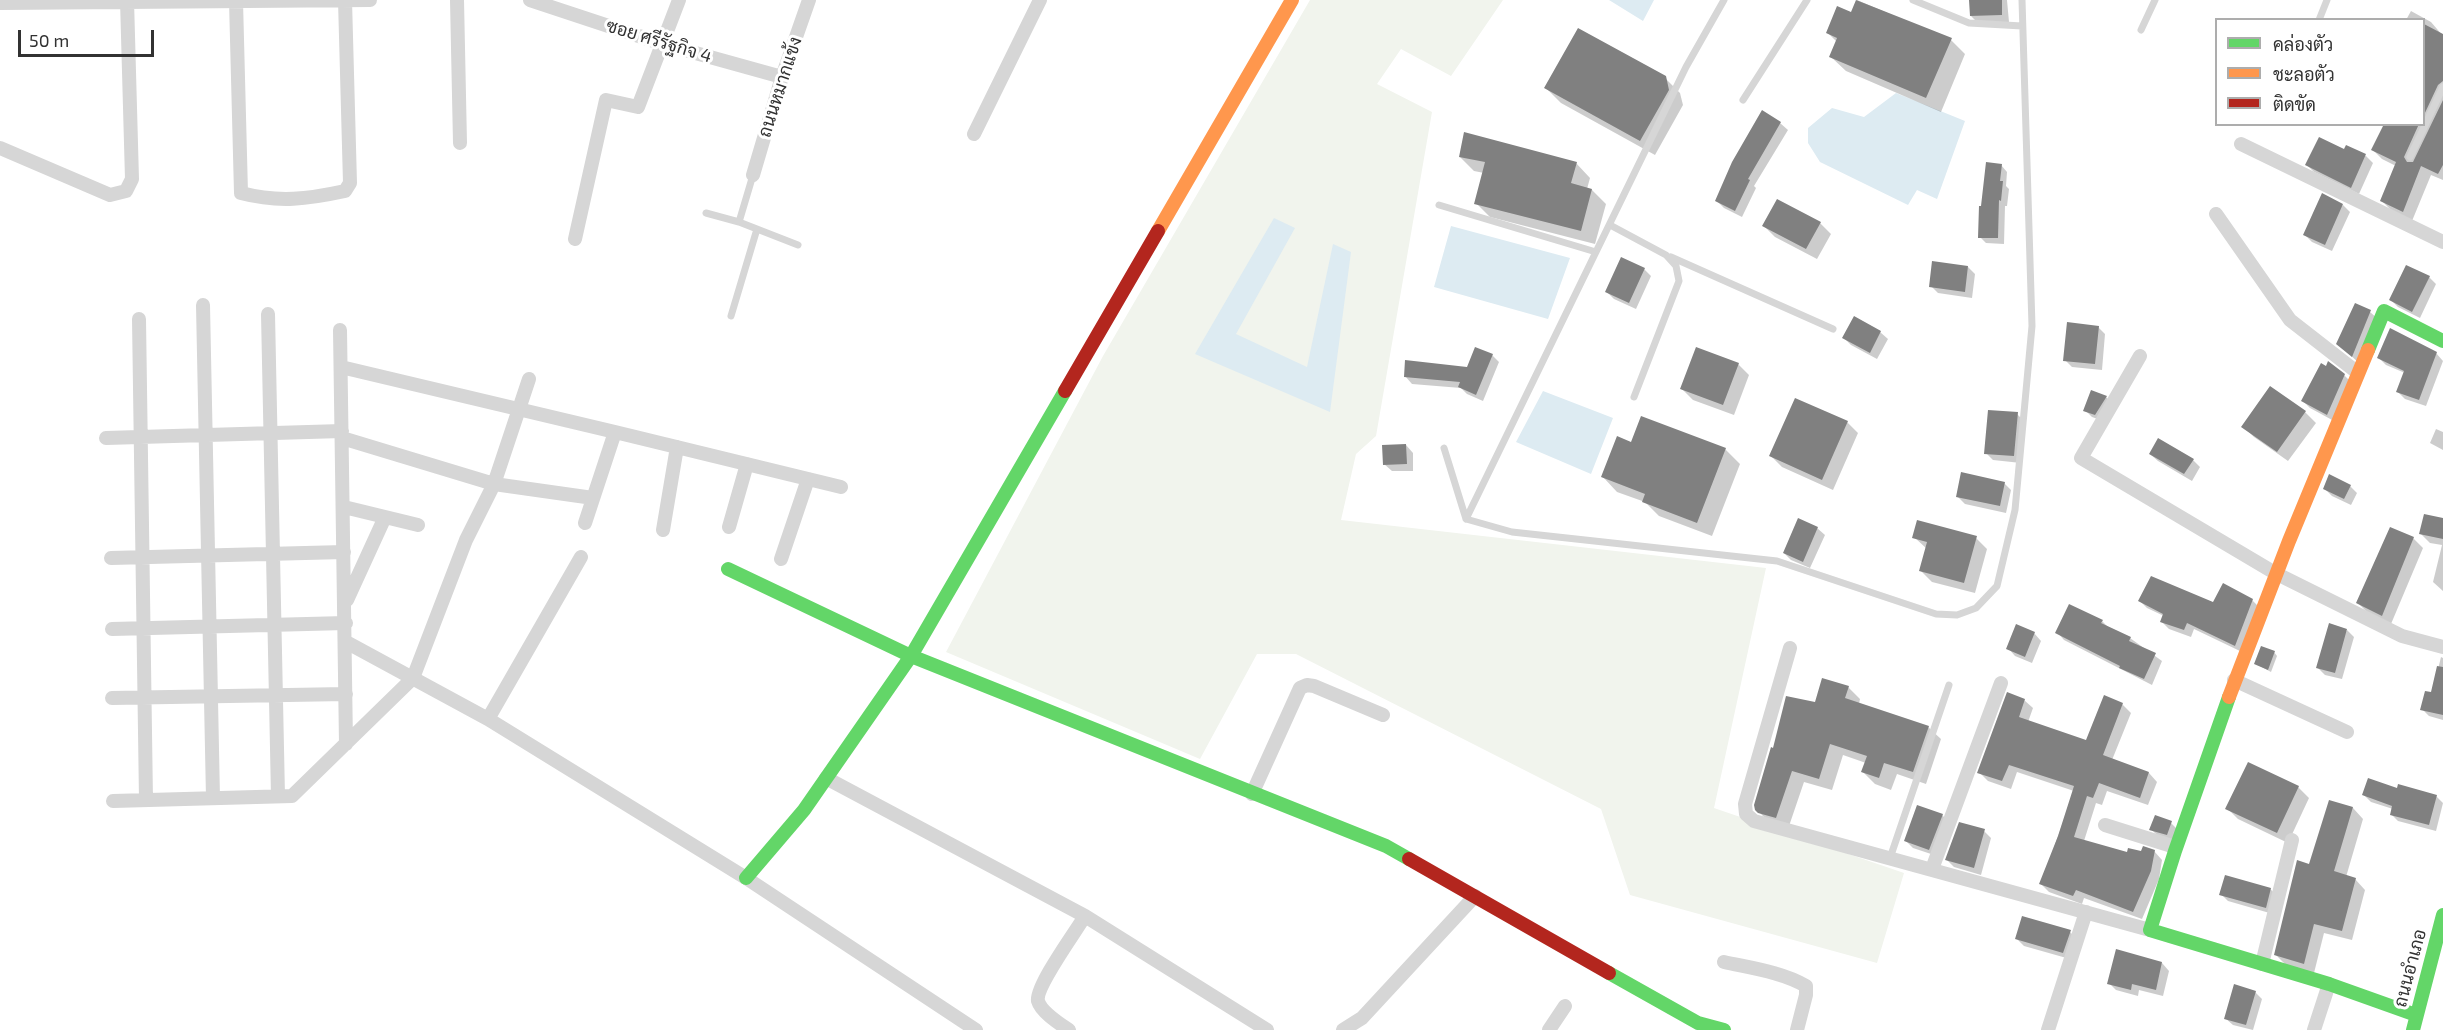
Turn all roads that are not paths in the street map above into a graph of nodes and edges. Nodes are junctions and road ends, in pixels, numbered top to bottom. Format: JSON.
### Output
{"nodes":[{"id":1,"x":345,"y":0,"type":"edge"},
{"id":2,"x":370,"y":0,"type":"edge"},
{"id":3,"x":457,"y":0,"type":"edge"},
{"id":4,"x":679,"y":0,"type":"edge"},
{"id":5,"x":809,"y":0,"type":"edge"},
{"id":6,"x":1040,"y":0,"type":"edge"},
{"id":7,"x":1292,"y":0,"type":"edge"},
{"id":8,"x":1724,"y":0,"type":"edge"},
{"id":9,"x":1807,"y":0,"type":"edge"},
{"id":10,"x":1913,"y":0,"type":"edge"},
{"id":11,"x":2022,"y":0,"type":"edge"},
{"id":12,"x":2155,"y":0,"type":"edge"},
{"id":13,"x":2327,"y":0,"type":"edge"},
{"id":14,"x":19,"y":1,"type":"edge"},
{"id":15,"x":127,"y":1,"type":"edge"},
{"id":16,"x":236,"y":1,"type":"edge"},
{"id":17,"x":535,"y":1,"type":"edge"},
{"id":18,"x":0,"y":3,"type":"edge"},
{"id":19,"x":2320,"y":18,"type":"edge"},
{"id":20,"x":2022,"y":26,"type":"junction"},
{"id":21,"x":2141,"y":30,"type":"dead end"},
{"id":22,"x":663,"y":44,"type":"junction"},
{"id":23,"x":782,"y":77,"type":"junction"},
{"id":24,"x":2443,"y":87,"type":"edge"},
{"id":25,"x":1743,"y":99,"type":"dead end"},
{"id":26,"x":2425,"y":125,"type":"edge"},
{"id":27,"x":2425,"y":126,"type":"edge"},
{"id":28,"x":974,"y":134,"type":"dead end"},
{"id":29,"x":460,"y":143,"type":"dead end"},
{"id":30,"x":2241,"y":144,"type":"dead end"},
{"id":31,"x":0,"y":148,"type":"edge"},
{"id":32,"x":2410,"y":157,"type":"dead end"},
{"id":33,"x":753,"y":175,"type":"joint"},
{"id":34,"x":1439,"y":206,"type":"dead end"},
{"id":35,"x":706,"y":213,"type":"dead end"},
{"id":36,"x":2216,"y":214,"type":"dead end"},
{"id":37,"x":739,"y":222,"type":"junction"},
{"id":38,"x":1610,"y":225,"type":"junction"},
{"id":39,"x":757,"y":229,"type":"junction"},
{"id":40,"x":575,"y":239,"type":"dead end"},
{"id":41,"x":2443,"y":242,"type":"edge"},
{"id":42,"x":798,"y":245,"type":"dead end"},
{"id":43,"x":1596,"y":252,"type":"junction"},
{"id":44,"x":1666,"y":255,"type":"junction"},
{"id":45,"x":202,"y":305,"type":"dead end"},
{"id":46,"x":268,"y":314,"type":"dead end"},
{"id":47,"x":731,"y":316,"type":"dead end"},
{"id":48,"x":139,"y":319,"type":"dead end"},
{"id":49,"x":1833,"y":329,"type":"dead end"},
{"id":50,"x":340,"y":330,"type":"dead end"},
{"id":51,"x":2443,"y":341,"type":"edge"},
{"id":52,"x":2140,"y":356,"type":"dead end"},
{"id":53,"x":341,"y":367,"type":"junction"},
{"id":54,"x":2358,"y":373,"type":"junction"},
{"id":55,"x":529,"y":379,"type":"dead end"},
{"id":56,"x":1634,"y":397,"type":"dead end"},
{"id":57,"x":519,"y":409,"type":"junction"},
{"id":58,"x":615,"y":432,"type":"junction"},
{"id":59,"x":270,"y":434,"type":"junction"},
{"id":60,"x":205,"y":435,"type":"junction"},
{"id":61,"x":342,"y":435,"type":"junction"},
{"id":62,"x":140,"y":437,"type":"junction"},
{"id":63,"x":106,"y":438,"type":"dead end"},
{"id":64,"x":677,"y":447,"type":"junction"},
{"id":65,"x":1444,"y":448,"type":"dead end"},
{"id":66,"x":747,"y":464,"type":"junction"},
{"id":67,"x":808,"y":479,"type":"junction"},
{"id":68,"x":494,"y":484,"type":"junction"},
{"id":69,"x":841,"y":487,"type":"dead end"},
{"id":70,"x":593,"y":498,"type":"junction"},
{"id":71,"x":344,"y":507,"type":"junction"},
{"id":72,"x":385,"y":517,"type":"junction"},
{"id":73,"x":1466,"y":519,"type":"junction"},
{"id":74,"x":585,"y":523,"type":"dead end"},
{"id":75,"x":418,"y":525,"type":"dead end"},
{"id":76,"x":729,"y":527,"type":"dead end"},
{"id":77,"x":663,"y":530,"type":"dead end"},
{"id":78,"x":344,"y":552,"type":"junction"},
{"id":79,"x":273,"y":554,"type":"junction"},
{"id":80,"x":207,"y":556,"type":"junction"},
{"id":81,"x":142,"y":557,"type":"junction"},
{"id":82,"x":581,"y":557,"type":"dead end"},
{"id":83,"x":111,"y":558,"type":"dead end"},
{"id":84,"x":781,"y":559,"type":"dead end"},
{"id":85,"x":728,"y":569,"type":"dead end"},
{"id":86,"x":2276,"y":573,"type":"junction"},
{"id":87,"x":345,"y":604,"type":"junction"},
{"id":88,"x":346,"y":623,"type":"junction"},
{"id":89,"x":274,"y":625,"type":"junction"},
{"id":90,"x":209,"y":626,"type":"junction"},
{"id":91,"x":144,"y":628,"type":"junction"},
{"id":92,"x":112,"y":629,"type":"dead end"},
{"id":93,"x":346,"y":642,"type":"junction"},
{"id":94,"x":2443,"y":647,"type":"edge"},
{"id":95,"x":1790,"y":648,"type":"dead end"},
{"id":96,"x":911,"y":656,"type":"junction"},
{"id":97,"x":413,"y":678,"type":"junction"},
{"id":98,"x":2234,"y":680,"type":"junction"},
{"id":99,"x":2001,"y":683,"type":"dead end"},
{"id":100,"x":1949,"y":685,"type":"dead end"},
{"id":101,"x":346,"y":694,"type":"junction"},
{"id":102,"x":275,"y":695,"type":"junction"},
{"id":103,"x":210,"y":697,"type":"junction"},
{"id":104,"x":112,"y":698,"type":"dead end"},
{"id":105,"x":144,"y":698,"type":"junction"},
{"id":106,"x":1383,"y":715,"type":"dead end"},
{"id":107,"x":488,"y":719,"type":"junction"},
{"id":108,"x":2347,"y":732,"type":"dead end"},
{"id":109,"x":346,"y":744,"type":"junction"},
{"id":110,"x":826,"y":778,"type":"junction"},
{"id":111,"x":1252,"y":794,"type":"junction"},
{"id":112,"x":278,"y":796,"type":"junction"},
{"id":113,"x":213,"y":798,"type":"junction"},
{"id":114,"x":147,"y":800,"type":"junction"},
{"id":115,"x":113,"y":801,"type":"dead end"},
{"id":116,"x":2105,"y":825,"type":"dead end"},
{"id":117,"x":2292,"y":840,"type":"dead end"},
{"id":118,"x":2175,"y":847,"type":"junction"},
{"id":119,"x":1890,"y":858,"type":"junction"},
{"id":120,"x":1932,"y":869,"type":"junction"},
{"id":121,"x":746,"y":878,"type":"junction"},
{"id":122,"x":1475,"y":896,"type":"junction"},
{"id":123,"x":2086,"y":912,"type":"junction"},
{"id":124,"x":2443,"y":915,"type":"edge"},
{"id":125,"x":1085,"y":916,"type":"junction"},
{"id":126,"x":2150,"y":930,"type":"junction"},
{"id":127,"x":1724,"y":962,"type":"dead end"},
{"id":128,"x":2262,"y":964,"type":"junction"},
{"id":129,"x":2329,"y":984,"type":"junction"},
{"id":130,"x":1565,"y":1006,"type":"dead end"},
{"id":131,"x":2416,"y":1015,"type":"junction"},
{"id":132,"x":1696,"y":1027,"type":"edge"},
{"id":133,"x":976,"y":1030,"type":"edge"},
{"id":134,"x":1069,"y":1030,"type":"edge"},
{"id":135,"x":1267,"y":1030,"type":"edge"},
{"id":136,"x":1343,"y":1030,"type":"edge"},
{"id":137,"x":1549,"y":1030,"type":"edge"},
{"id":138,"x":1724,"y":1030,"type":"edge"},
{"id":139,"x":1797,"y":1030,"type":"edge"},
{"id":140,"x":2048,"y":1030,"type":"edge"},
{"id":141,"x":2314,"y":1030,"type":"edge"},
{"id":142,"x":2413,"y":1030,"type":"edge"}],
"edges":[{"from":1,"to":2,"type":"street"},
{"from":1,"to":16,"type":"street"},
{"from":1,"to":16,"type":"street"},
{"from":3,"to":29,"type":"street"},
{"from":4,"to":22,"type":"street"},
{"from":5,"to":23,"type":"street","name":"ถนนหมากแข้ง"},
{"from":6,"to":28,"type":"street"},
{"from":7,"to":96,"type":"street"},
{"from":8,"to":38,"type":"lane"},
{"from":9,"to":25,"type":"lane"},
{"from":10,"to":20,"type":"lane"},
{"from":11,"to":20,"type":"lane"},
{"from":12,"to":21,"type":"lane"},
{"from":13,"to":19,"type":"lane"},
{"from":14,"to":15,"type":"street"},
{"from":14,"to":18,"type":"street"},
{"from":15,"to":16,"type":"street"},
{"from":15,"to":31,"type":"street"},
{"from":17,"to":22,"type":"street","name":"ซอย ศรีรัฐกิจ 4"},
{"from":20,"to":73,"type":"lane"},
{"from":22,"to":23,"type":"street","name":"ซอย ศรีรัฐกิจ 4"},
{"from":22,"to":40,"type":"street"},
{"from":23,"to":33,"type":"street","name":"ถนนหมากแข้ง"},
{"from":24,"to":26,"type":"lane"},
{"from":27,"to":32,"type":"lane"},
{"from":30,"to":41,"type":"street"},
{"from":33,"to":37,"type":"lane"},
{"from":34,"to":43,"type":"lane"},
{"from":35,"to":37,"type":"lane"},
{"from":36,"to":54,"type":"street"},
{"from":37,"to":39,"type":"lane"},
{"from":38,"to":43,"type":"lane"},
{"from":38,"to":44,"type":"lane"},
{"from":39,"to":42,"type":"lane"},
{"from":39,"to":47,"type":"lane"},
{"from":43,"to":73,"type":"lane"},
{"from":44,"to":49,"type":"lane"},
{"from":44,"to":56,"type":"lane"},
{"from":45,"to":60,"type":"street"},
{"from":46,"to":59,"type":"street"},
{"from":48,"to":62,"type":"street"},
{"from":50,"to":53,"type":"street"},
{"from":51,"to":54,"type":"street"},
{"from":52,"to":86,"type":"street"},
{"from":53,"to":57,"type":"street"},
{"from":53,"to":61,"type":"street"},
{"from":54,"to":86,"type":"street"},
{"from":55,"to":57,"type":"street"},
{"from":57,"to":58,"type":"street"},
{"from":57,"to":68,"type":"street"},
{"from":58,"to":64,"type":"street"},
{"from":58,"to":70,"type":"street"},
{"from":59,"to":60,"type":"street"},
{"from":59,"to":61,"type":"street"},
{"from":59,"to":79,"type":"street"},
{"from":60,"to":62,"type":"street"},
{"from":60,"to":80,"type":"street"},
{"from":61,"to":68,"type":"street"},
{"from":61,"to":71,"type":"street"},
{"from":62,"to":63,"type":"street"},
{"from":62,"to":81,"type":"street"},
{"from":64,"to":66,"type":"street"},
{"from":64,"to":77,"type":"street"},
{"from":65,"to":73,"type":"lane"},
{"from":66,"to":67,"type":"street"},
{"from":66,"to":76,"type":"street"},
{"from":67,"to":69,"type":"street"},
{"from":67,"to":84,"type":"street"},
{"from":68,"to":70,"type":"street"},
{"from":68,"to":97,"type":"street"},
{"from":70,"to":74,"type":"street"},
{"from":71,"to":72,"type":"street"},
{"from":71,"to":78,"type":"street"},
{"from":72,"to":75,"type":"street"},
{"from":72,"to":87,"type":"street"},
{"from":78,"to":79,"type":"street"},
{"from":78,"to":87,"type":"street"},
{"from":79,"to":80,"type":"street"},
{"from":79,"to":89,"type":"street"},
{"from":80,"to":81,"type":"street"},
{"from":80,"to":90,"type":"street"},
{"from":81,"to":83,"type":"street"},
{"from":81,"to":91,"type":"street"},
{"from":82,"to":107,"type":"street"},
{"from":85,"to":96,"type":"street"},
{"from":86,"to":94,"type":"street"},
{"from":86,"to":98,"type":"street"},
{"from":87,"to":88,"type":"street"},
{"from":88,"to":89,"type":"street"},
{"from":88,"to":93,"type":"street"},
{"from":89,"to":90,"type":"street"},
{"from":89,"to":102,"type":"street"},
{"from":90,"to":91,"type":"street"},
{"from":90,"to":103,"type":"street"},
{"from":91,"to":92,"type":"street"},
{"from":91,"to":105,"type":"street"},
{"from":93,"to":97,"type":"street"},
{"from":93,"to":101,"type":"street"},
{"from":95,"to":119,"type":"street"},
{"from":96,"to":110,"type":"street"},
{"from":96,"to":111,"type":"street"},
{"from":97,"to":107,"type":"street"},
{"from":97,"to":109,"type":"street"},
{"from":98,"to":108,"type":"street"},
{"from":98,"to":118,"type":"street"},
{"from":99,"to":120,"type":"street"},
{"from":100,"to":119,"type":"lane"},
{"from":101,"to":102,"type":"street"},
{"from":101,"to":109,"type":"street"},
{"from":102,"to":103,"type":"street"},
{"from":102,"to":112,"type":"street"},
{"from":103,"to":105,"type":"street"},
{"from":103,"to":113,"type":"street"},
{"from":104,"to":105,"type":"street"},
{"from":105,"to":114,"type":"street"},
{"from":106,"to":111,"type":"street"},
{"from":107,"to":121,"type":"street"},
{"from":109,"to":112,"type":"street"},
{"from":110,"to":121,"type":"street"},
{"from":110,"to":125,"type":"street"},
{"from":111,"to":122,"type":"street"},
{"from":112,"to":113,"type":"street"},
{"from":113,"to":114,"type":"street"},
{"from":114,"to":115,"type":"street"},
{"from":116,"to":118,"type":"street"},
{"from":117,"to":128,"type":"street"},
{"from":118,"to":126,"type":"street"},
{"from":119,"to":120,"type":"street"},
{"from":120,"to":123,"type":"street"},
{"from":121,"to":133,"type":"street"},
{"from":122,"to":132,"type":"street"},
{"from":122,"to":136,"type":"street"},
{"from":123,"to":126,"type":"street"},
{"from":123,"to":140,"type":"street"},
{"from":124,"to":131,"type":"street","name":"ถนนอำเภอ"},
{"from":125,"to":134,"type":"street"},
{"from":125,"to":135,"type":"street"},
{"from":126,"to":128,"type":"street"},
{"from":127,"to":139,"type":"street"},
{"from":128,"to":129,"type":"street"},
{"from":129,"to":131,"type":"street"},
{"from":129,"to":141,"type":"street"},
{"from":130,"to":137,"type":"street"},
{"from":131,"to":142,"type":"street","name":"ถนนอำเภอ"},
{"from":132,"to":138,"type":"street"}]}
